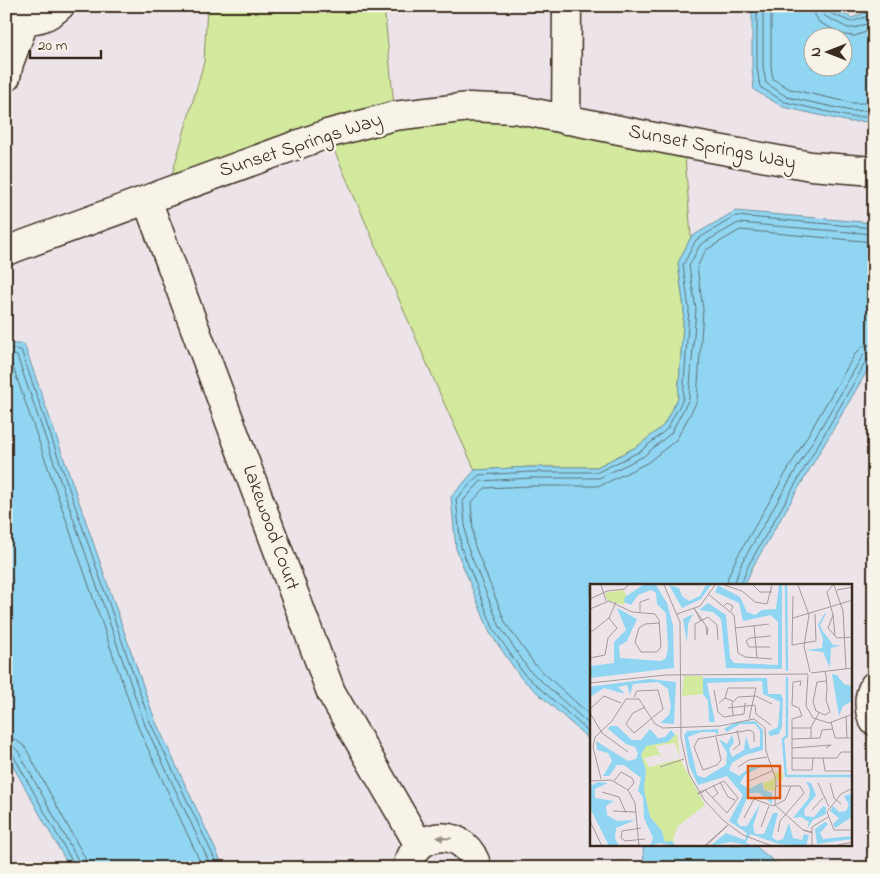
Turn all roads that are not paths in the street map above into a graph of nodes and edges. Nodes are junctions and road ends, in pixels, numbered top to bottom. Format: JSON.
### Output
{"nodes":[{"id":1,"x":60,"y":6,"type":"edge"},
{"id":2,"x":567,"y":6,"type":"edge"},
{"id":3,"x":16,"y":15,"type":"edge"},
{"id":4,"x":6,"y":77,"type":"edge"},
{"id":5,"x":566,"y":120,"type":"junction"},
{"id":6,"x":874,"y":170,"type":"edge"},
{"id":7,"x":147,"y":200,"type":"junction"},
{"id":8,"x":6,"y":251,"type":"edge"},
{"id":9,"x":874,"y":686,"type":"edge"},
{"id":10,"x":874,"y":721,"type":"edge"},
{"id":11,"x":413,"y":856,"type":"edge"},
{"id":12,"x":477,"y":868,"type":"edge"}],
"edges":[{"from":1,"to":3,"type":"street"},
{"from":2,"to":5,"type":"street"},
{"from":3,"to":4,"type":"street"},
{"from":5,"to":6,"type":"street","name":"Sunset Springs Way"},
{"from":5,"to":7,"type":"street","name":"Sunset Springs Way"},
{"from":7,"to":8,"type":"street","name":"Sunset Springs Way"},
{"from":7,"to":11,"type":"street","name":"Lakewood Court"},
{"from":9,"to":10,"type":"street"},
{"from":12,"to":11,"type":"street","name":"Lakewood Court","one_way":true}]}
